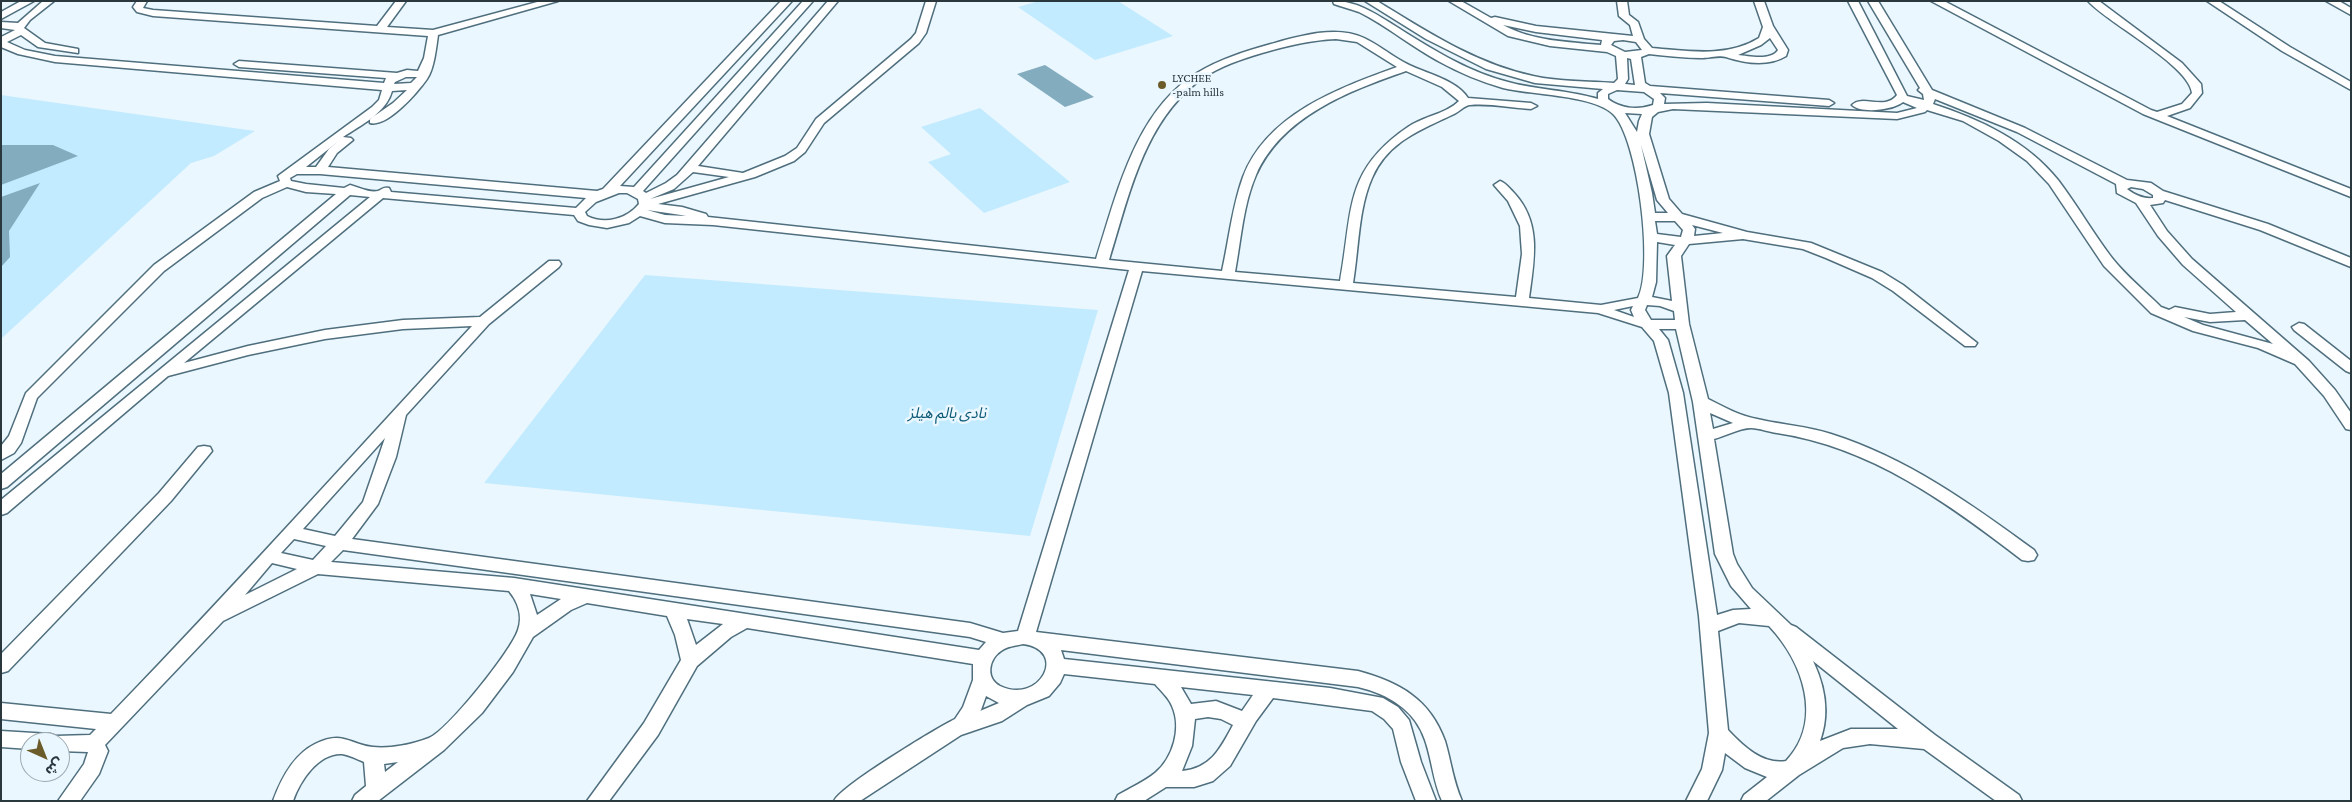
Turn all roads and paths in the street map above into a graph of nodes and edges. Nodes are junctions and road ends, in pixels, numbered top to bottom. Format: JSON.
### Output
{"nodes":[{"id":1,"x":29,"y":1,"type":"edge"},
{"id":2,"x":49,"y":1,"type":"edge"},
{"id":3,"x":142,"y":1,"type":"edge"},
{"id":4,"x":400,"y":1,"type":"edge"},
{"id":5,"x":510,"y":1,"type":"edge"},
{"id":6,"x":553,"y":1,"type":"edge"},
{"id":7,"x":787,"y":1,"type":"edge"},
{"id":8,"x":808,"y":1,"type":"edge"},
{"id":9,"x":833,"y":1,"type":"edge"},
{"id":10,"x":931,"y":1,"type":"edge"},
{"id":11,"x":1324,"y":1,"type":"edge"},
{"id":12,"x":1341,"y":1,"type":"edge"},
{"id":13,"x":1370,"y":1,"type":"edge"},
{"id":14,"x":1454,"y":1,"type":"edge"},
{"id":15,"x":1622,"y":1,"type":"edge"},
{"id":16,"x":1759,"y":1,"type":"edge"},
{"id":17,"x":1853,"y":1,"type":"edge"},
{"id":18,"x":1873,"y":1,"type":"edge"},
{"id":19,"x":1936,"y":1,"type":"edge"},
{"id":20,"x":1951,"y":1,"type":"edge"},
{"id":21,"x":2093,"y":1,"type":"edge"},
{"id":22,"x":2212,"y":1,"type":"edge"},
{"id":23,"x":2331,"y":1,"type":"edge"},
{"id":24,"x":2344,"y":1,"type":"edge"},
{"id":25,"x":1337,"y":2,"type":"edge"},
{"id":26,"x":2351,"y":5,"type":"edge"},
{"id":27,"x":2351,"y":12,"type":"edge"},
{"id":28,"x":1,"y":16,"type":"edge"},
{"id":29,"x":496,"y":16,"type":"junction"},
{"id":30,"x":1487,"y":19,"type":"junction"},
{"id":31,"x":1619,"y":21,"type":"junction"},
{"id":32,"x":1,"y":25,"type":"edge"},
{"id":33,"x":1768,"y":26,"type":"junction"},
{"id":34,"x":20,"y":28,"type":"junction"},
{"id":35,"x":380,"y":29,"type":"junction"},
{"id":36,"x":433,"y":33,"type":"junction"},
{"id":37,"x":1615,"y":37,"type":"junction"},
{"id":38,"x":1638,"y":40,"type":"junction"},
{"id":39,"x":1,"y":42,"type":"edge"},
{"id":40,"x":1607,"y":48,"type":"junction"},
{"id":41,"x":1646,"y":51,"type":"junction"},
{"id":42,"x":1621,"y":54,"type":"junction"},
{"id":43,"x":1636,"y":55,"type":"junction"},
{"id":44,"x":1725,"y":56,"type":"junction"},
{"id":45,"x":1622,"y":66,"type":"junction"},
{"id":46,"x":1637,"y":67,"type":"junction"},
{"id":47,"x":1405,"y":68,"type":"junction"},
{"id":48,"x":422,"y":75,"type":"junction"},
{"id":49,"x":397,"y":76,"type":"junction"},
{"id":50,"x":414,"y":86,"type":"junction"},
{"id":51,"x":2351,"y":86,"type":"edge"},
{"id":52,"x":388,"y":87,"type":"junction"},
{"id":53,"x":1613,"y":88,"type":"junction"},
{"id":54,"x":1650,"y":90,"type":"junction"},
{"id":55,"x":1928,"y":92,"type":"junction"},
{"id":56,"x":1901,"y":94,"type":"junction"},
{"id":57,"x":1465,"y":101,"type":"junction"},
{"id":58,"x":1928,"y":105,"type":"junction"},
{"id":59,"x":1531,"y":106,"type":"dead end"},
{"id":60,"x":1613,"y":107,"type":"junction"},
{"id":61,"x":1653,"y":110,"type":"junction"},
{"id":62,"x":2162,"y":115,"type":"junction"},
{"id":63,"x":690,"y":168,"type":"junction"},
{"id":64,"x":320,"y":170,"type":"junction"},
{"id":65,"x":295,"y":171,"type":"junction"},
{"id":66,"x":369,"y":175,"type":"junction"},
{"id":67,"x":743,"y":176,"type":"junction"},
{"id":68,"x":403,"y":178,"type":"junction"},
{"id":69,"x":681,"y":178,"type":"junction"},
{"id":70,"x":434,"y":180,"type":"junction"},
{"id":71,"x":286,"y":183,"type":"junction"},
{"id":72,"x":469,"y":184,"type":"junction"},
{"id":73,"x":2125,"y":184,"type":"junction"},
{"id":74,"x":1500,"y":185,"type":"dead end"},
{"id":75,"x":2351,"y":185,"type":"edge"},
{"id":76,"x":708,"y":186,"type":"junction"},
{"id":77,"x":347,"y":192,"type":"junction"},
{"id":78,"x":2351,"y":193,"type":"edge"},
{"id":79,"x":382,"y":194,"type":"junction"},
{"id":80,"x":602,"y":194,"type":"junction"},
{"id":81,"x":2159,"y":194,"type":"junction"},
{"id":82,"x":415,"y":196,"type":"junction"},
{"id":83,"x":449,"y":200,"type":"junction"},
{"id":84,"x":2142,"y":201,"type":"junction"},
{"id":85,"x":642,"y":202,"type":"junction"},
{"id":86,"x":579,"y":212,"type":"junction"},
{"id":87,"x":1649,"y":216,"type":"junction"},
{"id":88,"x":1680,"y":217,"type":"junction"},
{"id":89,"x":1746,"y":236,"type":"junction"},
{"id":90,"x":1651,"y":237,"type":"junction"},
{"id":91,"x":1687,"y":240,"type":"junction"},
{"id":92,"x":2351,"y":263,"type":"edge"},
{"id":93,"x":554,"y":264,"type":"dead end"},
{"id":94,"x":1101,"y":264,"type":"junction"},
{"id":95,"x":1137,"y":267,"type":"junction"},
{"id":96,"x":1228,"y":276,"type":"junction"},
{"id":97,"x":1346,"y":287,"type":"junction"},
{"id":98,"x":1643,"y":301,"type":"junction"},
{"id":99,"x":2146,"y":301,"type":"junction"},
{"id":100,"x":1522,"y":303,"type":"junction"},
{"id":101,"x":1601,"y":310,"type":"junction"},
{"id":102,"x":1681,"y":316,"type":"junction"},
{"id":103,"x":2249,"y":316,"type":"junction"},
{"id":104,"x":484,"y":321,"type":"junction"},
{"id":105,"x":1648,"y":324,"type":"junction"},
{"id":106,"x":2299,"y":327,"type":"dead end"},
{"id":107,"x":1970,"y":344,"type":"dead end"},
{"id":108,"x":2299,"y":361,"type":"junction"},
{"id":109,"x":2351,"y":368,"type":"edge"},
{"id":110,"x":160,"y":374,"type":"junction"},
{"id":111,"x":2335,"y":401,"type":"junction"},
{"id":112,"x":1701,"y":402,"type":"junction"},
{"id":113,"x":2351,"y":403,"type":"edge"},
{"id":114,"x":399,"y":416,"type":"junction"},
{"id":115,"x":2349,"y":421,"type":"edge"},
{"id":116,"x":1751,"y":423,"type":"junction"},
{"id":117,"x":1706,"y":436,"type":"junction"},
{"id":118,"x":204,"y":450,"type":"dead end"},
{"id":119,"x":1,"y":455,"type":"edge"},
{"id":120,"x":1,"y":483,"type":"edge"},
{"id":121,"x":1,"y":509,"type":"edge"},
{"id":122,"x":292,"y":532,"type":"junction"},
{"id":123,"x":339,"y":543,"type":"junction"},
{"id":124,"x":2028,"y":555,"type":"dead end"},
{"id":125,"x":268,"y":556,"type":"junction"},
{"id":126,"x":316,"y":568,"type":"junction"},
{"id":127,"x":514,"y":585,"type":"junction"},
{"id":128,"x":586,"y":596,"type":"junction"},
{"id":129,"x":673,"y":610,"type":"junction"},
{"id":130,"x":215,"y":618,"type":"junction"},
{"id":131,"x":1774,"y":620,"type":"junction"},
{"id":132,"x":744,"y":621,"type":"junction"},
{"id":133,"x":1710,"y":627,"type":"junction"},
{"id":134,"x":527,"y":632,"type":"junction"},
{"id":135,"x":1032,"y":639,"type":"junction"},
{"id":136,"x":1004,"y":641,"type":"junction"},
{"id":137,"x":984,"y":658,"type":"junction"},
{"id":138,"x":690,"y":661,"type":"junction"},
{"id":139,"x":1,"y":666,"type":"edge"},
{"id":140,"x":1057,"y":666,"type":"junction"},
{"id":141,"x":1160,"y":677,"type":"junction"},
{"id":142,"x":982,"y":681,"type":"junction"},
{"id":143,"x":1269,"y":689,"type":"junction"},
{"id":144,"x":1023,"y":698,"type":"junction"},
{"id":145,"x":1,"y":711,"type":"edge"},
{"id":146,"x":1184,"y":714,"type":"junction"},
{"id":147,"x":113,"y":722,"type":"junction"},
{"id":148,"x":1245,"y":723,"type":"junction"},
{"id":149,"x":962,"y":725,"type":"junction"},
{"id":150,"x":1719,"y":733,"type":"junction"},
{"id":151,"x":1,"y":739,"type":"edge"},
{"id":152,"x":20,"y":740,"type":"edge"},
{"id":153,"x":1928,"y":741,"type":"junction"},
{"id":154,"x":70,"y":743,"type":"edge"},
{"id":155,"x":94,"y":744,"type":"junction"},
{"id":156,"x":436,"y":744,"type":"junction"},
{"id":157,"x":374,"y":756,"type":"junction"},
{"id":158,"x":1793,"y":769,"type":"junction"},
{"id":159,"x":1163,"y":778,"type":"junction"},
{"id":160,"x":369,"y":796,"type":"edge"},
{"id":161,"x":68,"y":801,"type":"edge"},
{"id":162,"x":284,"y":801,"type":"edge"},
{"id":163,"x":597,"y":801,"type":"edge"},
{"id":164,"x":844,"y":801,"type":"edge"},
{"id":165,"x":1125,"y":801,"type":"edge"},
{"id":166,"x":1426,"y":801,"type":"edge"},
{"id":167,"x":1452,"y":801,"type":"edge"},
{"id":168,"x":1696,"y":801,"type":"edge"},
{"id":169,"x":1752,"y":801,"type":"edge"},
{"id":170,"x":2012,"y":801,"type":"edge"}],
"edges":[{"from":1,"to":28,"type":"street"},
{"from":2,"to":34,"type":"street"},
{"from":3,"to":35,"type":"street"},
{"from":4,"to":35,"type":"street"},
{"from":5,"to":29,"type":"street"},
{"from":6,"to":29,"type":"street"},
{"from":7,"to":80,"type":"street"},
{"from":8,"to":85,"type":"street"},
{"from":9,"to":63,"type":"street"},
{"from":10,"to":67,"type":"street"},
{"from":11,"to":25,"type":"street"},
{"from":12,"to":25,"type":"street"},
{"from":13,"to":53,"type":"street"},
{"from":14,"to":30,"type":"street"},
{"from":15,"to":31,"type":"street"},
{"from":16,"to":33,"type":"street"},
{"from":17,"to":56,"type":"street"},
{"from":18,"to":55,"type":"street"},
{"from":19,"to":62,"type":"street"},
{"from":20,"to":62,"type":"street"},
{"from":21,"to":62,"type":"street"},
{"from":22,"to":51,"type":"street"},
{"from":23,"to":27,"type":"street"},
{"from":24,"to":26,"type":"street"},
{"from":25,"to":60,"type":"street"},
{"from":29,"to":36,"type":"street"},
{"from":30,"to":37,"type":"street"},
{"from":30,"to":40,"type":"street"},
{"from":31,"to":37,"type":"street"},
{"from":31,"to":38,"type":"street"},
{"from":32,"to":34,"type":"street"},
{"from":33,"to":44,"type":"street"},
{"from":33,"to":44,"type":"street"},
{"from":34,"to":39,"type":"street"},
{"from":34,"to":49,"type":"street"},
{"from":35,"to":36,"type":"street"},
{"from":36,"to":48,"type":"street"},
{"from":37,"to":38,"type":"street"},
{"from":37,"to":40,"type":"street"},
{"from":38,"to":41,"type":"street"},
{"from":39,"to":52,"type":"street"},
{"from":40,"to":42,"type":"street"},
{"from":41,"to":43,"type":"street"},
{"from":41,"to":44,"type":"street"},
{"from":42,"to":43,"type":"street"},
{"from":42,"to":45,"type":"street"},
{"from":43,"to":46,"type":"street"},
{"from":45,"to":46,"type":"street"},
{"from":45,"to":53,"type":"street"},
{"from":46,"to":54,"type":"street"},
{"from":47,"to":57,"type":"street"},
{"from":47,"to":94,"type":"street"},
{"from":47,"to":96,"type":"street"},
{"from":48,"to":49,"type":"street"},
{"from":48,"to":50,"type":"street"},
{"from":49,"to":52,"type":"street"},
{"from":50,"to":52,"type":"street"},
{"from":50,"to":64,"type":"street"},
{"from":52,"to":65,"type":"street"},
{"from":53,"to":54,"type":"street"},
{"from":53,"to":60,"type":"street"},
{"from":54,"to":56,"type":"street"},
{"from":54,"to":61,"type":"street"},
{"from":55,"to":56,"type":"street"},
{"from":55,"to":58,"type":"street"},
{"from":55,"to":73,"type":"street"},
{"from":56,"to":58,"type":"street"},
{"from":57,"to":59,"type":"street"},
{"from":57,"to":97,"type":"street"},
{"from":58,"to":61,"type":"street"},
{"from":58,"to":99,"type":"street"},
{"from":60,"to":61,"type":"street"},
{"from":60,"to":87,"type":"street"},
{"from":61,"to":88,"type":"street"},
{"from":62,"to":75,"type":"street"},
{"from":62,"to":78,"type":"street"},
{"from":63,"to":67,"type":"street"},
{"from":63,"to":69,"type":"street"},
{"from":64,"to":65,"type":"street"},
{"from":64,"to":66,"type":"street"},
{"from":65,"to":71,"type":"street"},
{"from":66,"to":68,"type":"street"},
{"from":66,"to":77,"type":"street"},
{"from":67,"to":76,"type":"street"},
{"from":68,"to":70,"type":"street"},
{"from":68,"to":79,"type":"street"},
{"from":69,"to":76,"type":"street"},
{"from":69,"to":85,"type":"street"},
{"from":70,"to":72,"type":"street"},
{"from":70,"to":82,"type":"street"},
{"from":71,"to":77,"type":"street"},
{"from":71,"to":119,"type":"street"},
{"from":72,"to":80,"type":"street"},
{"from":72,"to":83,"type":"street"},
{"from":73,"to":81,"type":"street"},
{"from":73,"to":84,"type":"street"},
{"from":74,"to":100,"type":"street"},
{"from":76,"to":85,"type":"street"},
{"from":77,"to":79,"type":"street"},
{"from":77,"to":120,"type":"street"},
{"from":79,"to":82,"type":"street"},
{"from":79,"to":110,"type":"street"},
{"from":80,"to":85,"type":"street"},
{"from":80,"to":86,"type":"street"},
{"from":81,"to":84,"type":"street"},
{"from":81,"to":92,"type":"street"},
{"from":82,"to":83,"type":"street"},
{"from":83,"to":86,"type":"street"},
{"from":84,"to":103,"type":"street"},
{"from":85,"to":86,"type":"street"},
{"from":85,"to":94,"type":"street"},
{"from":87,"to":88,"type":"street"},
{"from":87,"to":90,"type":"street"},
{"from":88,"to":89,"type":"street"},
{"from":88,"to":91,"type":"street"},
{"from":89,"to":91,"type":"street"},
{"from":89,"to":107,"type":"street"},
{"from":90,"to":91,"type":"street"},
{"from":90,"to":98,"type":"street"},
{"from":91,"to":102,"type":"street"},
{"from":93,"to":104,"type":"street"},
{"from":94,"to":95,"type":"street"},
{"from":95,"to":96,"type":"street"},
{"from":95,"to":135,"type":"street"},
{"from":96,"to":97,"type":"street"},
{"from":97,"to":100,"type":"street"},
{"from":98,"to":101,"type":"street"},
{"from":98,"to":102,"type":"street"},
{"from":98,"to":105,"type":"street"},
{"from":99,"to":103,"type":"street"},
{"from":99,"to":108,"type":"street"},
{"from":100,"to":101,"type":"street"},
{"from":101,"to":105,"type":"street"},
{"from":102,"to":105,"type":"street"},
{"from":102,"to":112,"type":"street"},
{"from":103,"to":108,"type":"street"},
{"from":104,"to":110,"type":"street"},
{"from":104,"to":114,"type":"street"},
{"from":105,"to":133,"type":"street"},
{"from":106,"to":109,"type":"street"},
{"from":108,"to":111,"type":"street"},
{"from":110,"to":121,"type":"street"},
{"from":111,"to":113,"type":"street"},
{"from":111,"to":115,"type":"street"},
{"from":112,"to":116,"type":"street"},
{"from":112,"to":117,"type":"street"},
{"from":114,"to":122,"type":"street"},
{"from":114,"to":123,"type":"street"},
{"from":116,"to":117,"type":"street"},
{"from":116,"to":124,"type":"street"},
{"from":117,"to":131,"type":"street"},
{"from":118,"to":139,"type":"street"},
{"from":122,"to":123,"type":"street"},
{"from":122,"to":125,"type":"street"},
{"from":123,"to":126,"type":"street"},
{"from":123,"to":136,"type":"street"},
{"from":125,"to":126,"type":"street"},
{"from":125,"to":130,"type":"street"},
{"from":126,"to":127,"type":"street"},
{"from":126,"to":130,"type":"street"},
{"from":127,"to":128,"type":"street"},
{"from":127,"to":134,"type":"street"},
{"from":128,"to":129,"type":"street"},
{"from":128,"to":134,"type":"street"},
{"from":129,"to":132,"type":"street"},
{"from":129,"to":138,"type":"street"},
{"from":130,"to":147,"type":"street"},
{"from":131,"to":133,"type":"street"},
{"from":131,"to":153,"type":"street"},
{"from":131,"to":158,"type":"street"},
{"from":132,"to":137,"type":"street"},
{"from":132,"to":138,"type":"street"},
{"from":133,"to":150,"type":"street"},
{"from":134,"to":156,"type":"street"},
{"from":135,"to":136,"type":"street"},
{"from":135,"to":140,"type":"street"},
{"from":135,"to":167,"type":"street"},
{"from":136,"to":137,"type":"street"},
{"from":137,"to":142,"type":"street"},
{"from":138,"to":163,"type":"street"},
{"from":140,"to":141,"type":"street"},
{"from":140,"to":144,"type":"street"},
{"from":141,"to":143,"type":"street"},
{"from":141,"to":146,"type":"street"},
{"from":142,"to":144,"type":"street"},
{"from":142,"to":149,"type":"street"},
{"from":143,"to":148,"type":"street"},
{"from":143,"to":166,"type":"street"},
{"from":144,"to":149,"type":"street"},
{"from":145,"to":147,"type":"street"},
{"from":146,"to":148,"type":"street"},
{"from":146,"to":159,"type":"street"},
{"from":147,"to":155,"type":"street"},
{"from":148,"to":159,"type":"street"},
{"from":149,"to":164,"type":"street"},
{"from":150,"to":158,"type":"street"},
{"from":150,"to":168,"type":"street"},
{"from":151,"to":152,"type":"street"},
{"from":153,"to":158,"type":"street"},
{"from":153,"to":170,"type":"street"},
{"from":154,"to":155,"type":"street"},
{"from":155,"to":161,"type":"street"},
{"from":156,"to":157,"type":"street"},
{"from":156,"to":160,"type":"street"},
{"from":157,"to":160,"type":"street"},
{"from":157,"to":162,"type":"street"},
{"from":158,"to":169,"type":"street"},
{"from":159,"to":165,"type":"street"}]}
